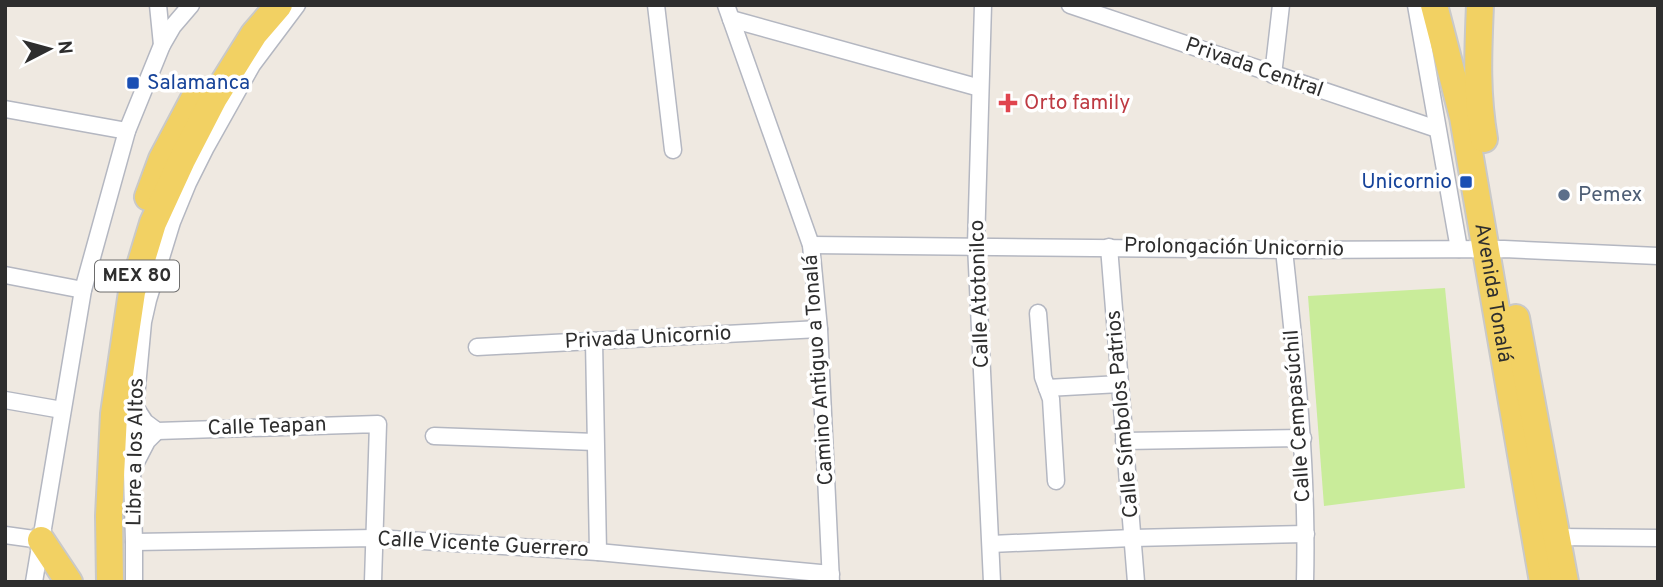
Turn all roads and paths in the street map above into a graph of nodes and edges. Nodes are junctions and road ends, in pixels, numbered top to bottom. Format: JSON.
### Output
{"nodes":[{"id":1,"x":159,"y":5,"type":"edge"},
{"id":2,"x":191,"y":5,"type":"edge"},
{"id":3,"x":257,"y":5,"type":"edge"},
{"id":4,"x":279,"y":5,"type":"edge"},
{"id":5,"x":298,"y":5,"type":"edge"},
{"id":6,"x":656,"y":5,"type":"edge"},
{"id":7,"x":983,"y":5,"type":"edge"},
{"id":8,"x":1070,"y":5,"type":"edge"},
{"id":9,"x":1281,"y":5,"type":"edge"},
{"id":10,"x":1416,"y":5,"type":"edge"},
{"id":11,"x":1434,"y":5,"type":"edge"},
{"id":12,"x":1480,"y":5,"type":"edge"},
{"id":13,"x":728,"y":12,"type":"edge"},
{"id":14,"x":162,"y":46,"type":"junction"},
{"id":15,"x":1273,"y":75,"type":"junction"},
{"id":16,"x":979,"y":88,"type":"junction"},
{"id":17,"x":5,"y":109,"type":"edge"},
{"id":18,"x":1437,"y":129,"type":"junction"},
{"id":19,"x":127,"y":131,"type":"junction"},
{"id":20,"x":673,"y":150,"type":"dead end"},
{"id":21,"x":811,"y":245,"type":"junction"},
{"id":22,"x":976,"y":245,"type":"junction"},
{"id":23,"x":1109,"y":247,"type":"junction"},
{"id":24,"x":1459,"y":249,"type":"junction"},
{"id":25,"x":1284,"y":250,"type":"junction"},
{"id":26,"x":1495,"y":250,"type":"junction"},
{"id":27,"x":1658,"y":256,"type":"edge"},
{"id":28,"x":5,"y":275,"type":"edge"},
{"id":29,"x":83,"y":290,"type":"junction"},
{"id":30,"x":1038,"y":313,"type":"dead end"},
{"id":31,"x":135,"y":321,"type":"junction"},
{"id":32,"x":818,"y":329,"type":"junction"},
{"id":33,"x":594,"y":341,"type":"junction"},
{"id":34,"x":477,"y":347,"type":"dead end"},
{"id":35,"x":1120,"y":384,"type":"junction"},
{"id":36,"x":1047,"y":388,"type":"junction"},
{"id":37,"x":5,"y":400,"type":"edge"},
{"id":38,"x":134,"y":405,"type":"junction"},
{"id":39,"x":62,"y":410,"type":"junction"},
{"id":40,"x":157,"y":430,"type":"junction"},
{"id":41,"x":434,"y":436,"type":"dead end"},
{"id":42,"x":1303,"y":438,"type":"junction"},
{"id":43,"x":1124,"y":441,"type":"junction"},
{"id":44,"x":595,"y":442,"type":"junction"},
{"id":45,"x":132,"y":471,"type":"junction"},
{"id":46,"x":1056,"y":481,"type":"dead end"},
{"id":47,"x":1306,"y":534,"type":"junction"},
{"id":48,"x":5,"y":535,"type":"edge"},
{"id":49,"x":1556,"y":537,"type":"junction"},
{"id":50,"x":375,"y":538,"type":"junction"},
{"id":51,"x":1133,"y":538,"type":"junction"},
{"id":52,"x":1658,"y":538,"type":"edge"},
{"id":53,"x":41,"y":540,"type":"junction"},
{"id":54,"x":134,"y":542,"type":"junction"},
{"id":55,"x":991,"y":544,"type":"junction"},
{"id":56,"x":598,"y":552,"type":"junction"},
{"id":57,"x":831,"y":578,"type":"edge"},
{"id":58,"x":34,"y":582,"type":"edge"},
{"id":59,"x":69,"y":582,"type":"edge"},
{"id":60,"x":94,"y":582,"type":"edge"},
{"id":61,"x":110,"y":582,"type":"edge"},
{"id":62,"x":134,"y":582,"type":"edge"},
{"id":63,"x":373,"y":582,"type":"edge"},
{"id":64,"x":992,"y":582,"type":"edge"},
{"id":65,"x":1136,"y":582,"type":"edge"},
{"id":66,"x":1305,"y":582,"type":"edge"},
{"id":67,"x":1543,"y":582,"type":"edge"},
{"id":68,"x":1565,"y":582,"type":"edge"}],
"edges":[{"from":1,"to":14,"type":"street"},
{"from":2,"to":14,"type":"street"},
{"from":3,"to":60,"type":"main road","number":"MEX 80"},
{"from":4,"to":31,"type":"main road","number":"MEX 80"},
{"from":5,"to":31,"type":"street","name":"Libre a los Altos"},
{"from":6,"to":20,"type":"street"},
{"from":7,"to":16,"type":"street","name":"Calle Atotonilco"},
{"from":8,"to":15,"type":"street","name":"Privada Central"},
{"from":9,"to":15,"type":"street"},
{"from":10,"to":18,"type":"street"},
{"from":11,"to":26,"type":"main road","name":"Avenida Tonalá"},
{"from":12,"to":26,"type":"main road","name":"Avenida Tonalá"},
{"from":13,"to":16,"type":"street"},
{"from":13,"to":21,"type":"street","name":"Camino Antiguo a Tonalá"},
{"from":14,"to":19,"type":"street"},
{"from":15,"to":18,"type":"street","name":"Privada Central"},
{"from":16,"to":22,"type":"street","name":"Calle Atotonilco"},
{"from":17,"to":19,"type":"street"},
{"from":18,"to":24,"type":"street"},
{"from":19,"to":29,"type":"street"},
{"from":21,"to":22,"type":"street","name":"Prolongación Unicornio"},
{"from":21,"to":32,"type":"street","name":"Camino Antiguo a Tonalá"},
{"from":22,"to":23,"type":"street","name":"Prolongación Unicornio"},
{"from":22,"to":55,"type":"street","name":"Calle Atotonilco"},
{"from":23,"to":25,"type":"street","name":"Prolongación Unicornio"},
{"from":23,"to":35,"type":"street","name":"Calle Símbolos Patrios"},
{"from":24,"to":25,"type":"street","name":"Prolongación Unicornio"},
{"from":24,"to":26,"type":"street","name":"Prolongación Unicornio"},
{"from":25,"to":42,"type":"street","name":"Calle Cempasúchil"},
{"from":26,"to":27,"type":"street","name":"Prolongación Unicornio"},
{"from":26,"to":49,"type":"main road","name":"Avenida Tonalá"},
{"from":26,"to":67,"type":"main road","name":"Avenida Tonalá"},
{"from":28,"to":29,"type":"street"},
{"from":29,"to":39,"type":"street"},
{"from":30,"to":36,"type":"street"},
{"from":31,"to":38,"type":"street","name":"Libre a los Altos"},
{"from":31,"to":61,"type":"main road","number":"MEX 80"},
{"from":32,"to":33,"type":"street","name":"Privada Unicornio"},
{"from":32,"to":57,"type":"street","name":"Camino Antiguo a Tonalá"},
{"from":33,"to":34,"type":"street","name":"Privada Unicornio"},
{"from":33,"to":44,"type":"street"},
{"from":35,"to":36,"type":"street"},
{"from":35,"to":43,"type":"street","name":"Calle Símbolos Patrios"},
{"from":36,"to":46,"type":"street"},
{"from":37,"to":39,"type":"street"},
{"from":38,"to":40,"type":"street"},
{"from":38,"to":45,"type":"street","name":"Libre a los Altos"},
{"from":39,"to":53,"type":"street"},
{"from":40,"to":45,"type":"street"},
{"from":40,"to":50,"type":"street","name":"Calle Teapan"},
{"from":41,"to":44,"type":"street"},
{"from":42,"to":43,"type":"street"},
{"from":42,"to":47,"type":"street","name":"Calle Cempasúchil"},
{"from":43,"to":51,"type":"street","name":"Calle Símbolos Patrios"},
{"from":44,"to":56,"type":"street"},
{"from":45,"to":54,"type":"street","name":"Libre a los Altos"},
{"from":47,"to":51,"type":"street"},
{"from":47,"to":66,"type":"street","name":"Calle Cempasúchil"},
{"from":48,"to":53,"type":"street"},
{"from":49,"to":52,"type":"street"},
{"from":49,"to":68,"type":"main road","name":"Avenida Tonalá"},
{"from":50,"to":54,"type":"street","name":"Calle Vicente Guerrero"},
{"from":50,"to":56,"type":"street","name":"Calle Vicente Guerrero"},
{"from":50,"to":63,"type":"street"},
{"from":51,"to":55,"type":"street"},
{"from":51,"to":65,"type":"street","name":"Calle Símbolos Patrios"},
{"from":53,"to":58,"type":"street"},
{"from":53,"to":59,"type":"main road"},
{"from":54,"to":62,"type":"street","name":"Libre a los Altos"},
{"from":55,"to":64,"type":"street","name":"Calle Atotonilco"},
{"from":56,"to":57,"type":"street","name":"Calle Vicente Guerrero"}]}
